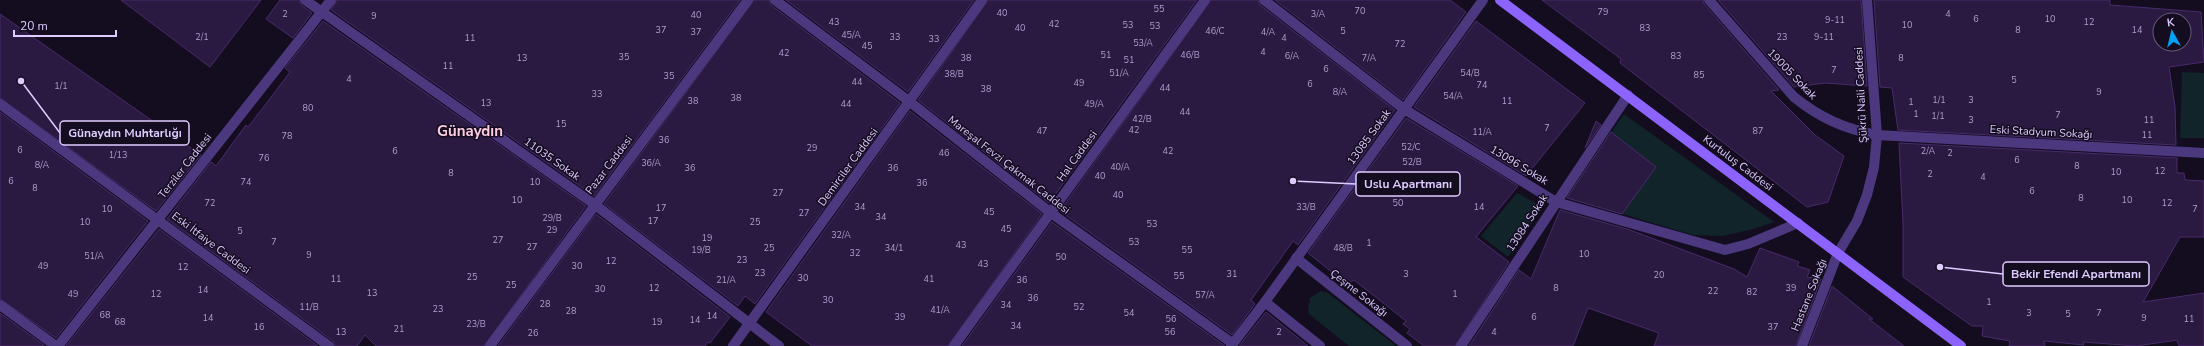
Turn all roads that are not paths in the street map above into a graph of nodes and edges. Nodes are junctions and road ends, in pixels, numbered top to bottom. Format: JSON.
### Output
{"nodes":[{"id":1,"x":305,"y":0,"type":"edge"},
{"id":2,"x":331,"y":0,"type":"edge"},
{"id":3,"x":748,"y":0,"type":"edge"},
{"id":4,"x":775,"y":0,"type":"edge"},
{"id":5,"x":982,"y":0,"type":"edge"},
{"id":6,"x":1205,"y":0,"type":"edge"},
{"id":7,"x":1264,"y":0,"type":"edge"},
{"id":8,"x":1483,"y":0,"type":"edge"},
{"id":9,"x":1500,"y":0,"type":"edge"},
{"id":10,"x":1709,"y":0,"type":"edge"},
{"id":11,"x":1867,"y":0,"type":"edge"},
{"id":12,"x":322,"y":12,"type":"junction"},
{"id":13,"x":1628,"y":95,"type":"junction"},
{"id":14,"x":910,"y":102,"type":"junction"},
{"id":15,"x":0,"y":104,"type":"edge"},
{"id":16,"x":1404,"y":109,"type":"junction"},
{"id":17,"x":1877,"y":135,"type":"junction"},
{"id":18,"x":2204,"y":153,"type":"edge"},
{"id":19,"x":1556,"y":202,"type":"junction"},
{"id":20,"x":594,"y":204,"type":"junction"},
{"id":21,"x":1051,"y":213,"type":"junction"},
{"id":22,"x":158,"y":219,"type":"junction"},
{"id":23,"x":1798,"y":223,"type":"junction"},
{"id":24,"x":1838,"y":253,"type":"junction"},
{"id":25,"x":1296,"y":258,"type":"junction"},
{"id":26,"x":1265,"y":302,"type":"junction"},
{"id":27,"x":0,"y":305,"type":"edge"},
{"id":28,"x":750,"y":324,"type":"junction"},
{"id":29,"x":1232,"y":345,"type":"edge"},
{"id":30,"x":57,"y":346,"type":"edge"},
{"id":31,"x":329,"y":346,"type":"edge"},
{"id":32,"x":490,"y":346,"type":"edge"},
{"id":33,"x":733,"y":346,"type":"edge"},
{"id":34,"x":779,"y":346,"type":"edge"},
{"id":35,"x":954,"y":346,"type":"edge"},
{"id":36,"x":1320,"y":346,"type":"edge"},
{"id":37,"x":1407,"y":346,"type":"edge"},
{"id":38,"x":1461,"y":346,"type":"edge"},
{"id":39,"x":1802,"y":346,"type":"edge"},
{"id":40,"x":1961,"y":346,"type":"edge"}],
"edges":[{"from":1,"to":12,"type":"street","name":"11035 Sokak"},
{"from":2,"to":12,"type":"street","name":"Terziler Caddesi"},
{"from":3,"to":20,"type":"street","name":"Pazar Caddesi"},
{"from":4,"to":14,"type":"street","name":"Mareşal Fevzi Çakmak Caddesi"},
{"from":5,"to":14,"type":"street","name":"Demirciler Caddesi"},
{"from":6,"to":21,"type":"street","name":"Hal Caddesi"},
{"from":7,"to":16,"type":"street","name":"13096 Sokak"},
{"from":8,"to":16,"type":"street","name":"13085 Sokak"},
{"from":9,"to":13,"type":"main road","name":"Kurtuluş Caddesi"},
{"from":10,"to":17,"type":"street","name":"19005 Sokak"},
{"from":11,"to":17,"type":"street","name":"Şükrü Naili Caddesi"},
{"from":12,"to":20,"type":"street","name":"11035 Sokak"},
{"from":12,"to":22,"type":"street","name":"Terziler Caddesi"},
{"from":13,"to":19,"type":"street","name":"13084 Sokak"},
{"from":13,"to":23,"type":"main road","name":"Kurtuluş Caddesi"},
{"from":14,"to":21,"type":"street","name":"Mareşal Fevzi Çakmak Caddesi"},
{"from":14,"to":28,"type":"street","name":"Demirciler Caddesi"},
{"from":15,"to":22,"type":"street","name":"Eski İtfaiye Caddesi"},
{"from":16,"to":19,"type":"street","name":"13096 Sokak"},
{"from":16,"to":25,"type":"street","name":"13085 Sokak"},
{"from":17,"to":18,"type":"street","name":"Eski Stadyum Sokağı"},
{"from":17,"to":24,"type":"street","name":"Şükrü Naili Caddesi"},
{"from":19,"to":23,"type":"street","name":"13096 Sokak"},
{"from":19,"to":38,"type":"street","name":"13084 Sokak"},
{"from":20,"to":28,"type":"street","name":"11035 Sokak"},
{"from":20,"to":32,"type":"street","name":"Pazar Caddesi"},
{"from":21,"to":29,"type":"street","name":"Mareşal Fevzi Çakmak Caddesi"},
{"from":21,"to":35,"type":"street","name":"Hal Caddesi"},
{"from":22,"to":30,"type":"street","name":"Terziler Caddesi"},
{"from":22,"to":31,"type":"street","name":"Eski İtfaiye Caddesi"},
{"from":23,"to":24,"type":"main road","name":"Kurtuluş Caddesi"},
{"from":24,"to":39,"type":"street","name":"Hastane Sokağı"},
{"from":24,"to":40,"type":"main road","name":"Kurtuluş Caddesi"},
{"from":25,"to":26,"type":"street","name":"13085 Sokak"},
{"from":25,"to":37,"type":"street","name":"Çeşme Sokağı"},
{"from":26,"to":29,"type":"street","name":"13085 Sokak"},
{"from":26,"to":36,"type":"street"},
{"from":27,"to":30,"type":"street"},
{"from":28,"to":33,"type":"street","name":"Demirciler Caddesi"},
{"from":28,"to":34,"type":"street","name":"11035 Sokak"}]}
